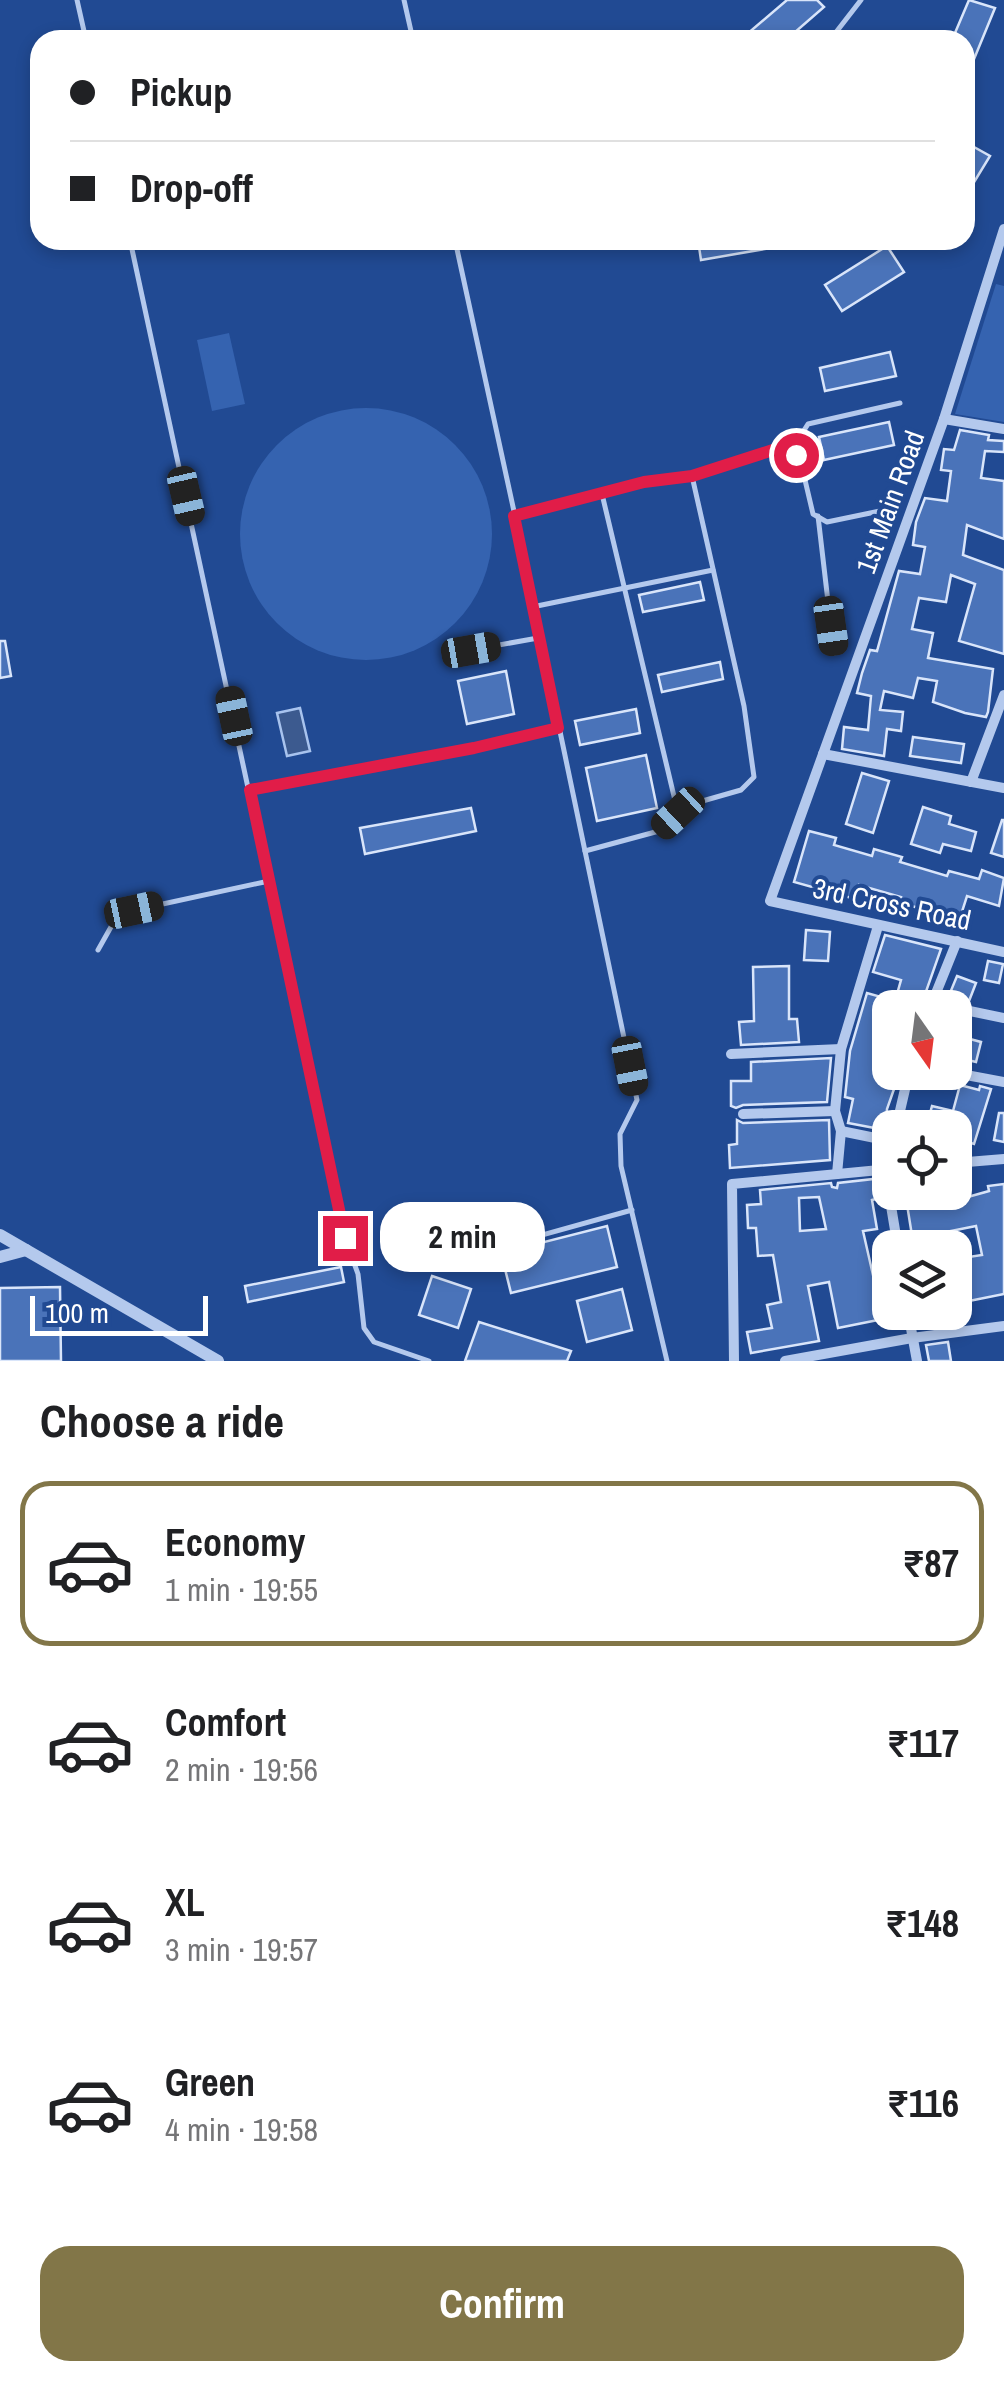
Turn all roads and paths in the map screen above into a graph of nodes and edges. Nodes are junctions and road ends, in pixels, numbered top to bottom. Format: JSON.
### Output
{"nodes":[{"id":1,"x":77,"y":0,"type":"edge"},
{"id":2,"x":404,"y":0,"type":"edge"},
{"id":3,"x":861,"y":0,"type":"edge"},
{"id":4,"x":84,"y":30,"type":"edge"},
{"id":5,"x":411,"y":30,"type":"edge"},
{"id":6,"x":838,"y":30,"type":"edge"},
{"id":7,"x":1004,"y":229,"type":"edge"},
{"id":8,"x":132,"y":250,"type":"edge"},
{"id":9,"x":457,"y":250,"type":"edge"},
{"id":10,"x":990,"y":274,"type":"junction"},
{"id":11,"x":1004,"y":278,"type":"edge"},
{"id":12,"x":900,"y":403,"type":"dead end"},
{"id":13,"x":944,"y":419,"type":"junction"},
{"id":14,"x":1004,"y":429,"type":"edge"},
{"id":15,"x":790,"y":452,"type":"junction"},
{"id":16,"x":692,"y":476,"type":"junction"},
{"id":17,"x":602,"y":494,"type":"junction"},
{"id":18,"x":880,"y":511,"type":"dead end"},
{"id":19,"x":514,"y":516,"type":"junction"},
{"id":20,"x":818,"y":516,"type":"junction"},
{"id":21,"x":714,"y":570,"type":"junction"},
{"id":22,"x":624,"y":586,"type":"junction"},
{"id":23,"x":532,"y":606,"type":"junction"},
{"id":24,"x":538,"y":638,"type":"junction"},
{"id":25,"x":471,"y":650,"type":"dead end"},
{"id":26,"x":834,"y":653,"type":"dead end"},
{"id":27,"x":1004,"y":696,"type":"edge"},
{"id":28,"x":558,"y":728,"type":"junction"},
{"id":29,"x":823,"y":754,"type":"junction"},
{"id":30,"x":971,"y":782,"type":"junction"},
{"id":31,"x":1004,"y":788,"type":"edge"},
{"id":32,"x":250,"y":790,"type":"junction"},
{"id":33,"x":677,"y":808,"type":"junction"},
{"id":34,"x":585,"y":852,"type":"junction"},
{"id":35,"x":269,"y":881,"type":"junction"},
{"id":36,"x":770,"y":901,"type":"joint"},
{"id":37,"x":878,"y":926,"type":"junction"},
{"id":38,"x":957,"y":941,"type":"junction"},
{"id":39,"x":98,"y":950,"type":"dead end"},
{"id":40,"x":1004,"y":952,"type":"edge"},
{"id":41,"x":937,"y":990,"type":"edge"},
{"id":42,"x":972,"y":1012,"type":"edge"},
{"id":43,"x":1004,"y":1018,"type":"edge"},
{"id":44,"x":841,"y":1049,"type":"junction"},
{"id":45,"x":731,"y":1054,"type":"dead end"},
{"id":46,"x":972,"y":1076,"type":"edge"},
{"id":47,"x":1004,"y":1082,"type":"edge"},
{"id":48,"x":835,"y":1112,"type":"junction"},
{"id":49,"x":743,"y":1114,"type":"dead end"},
{"id":50,"x":841,"y":1131,"type":"junction"},
{"id":51,"x":872,"y":1139,"type":"edge"},
{"id":52,"x":1004,"y":1158,"type":"edge"},
{"id":53,"x":972,"y":1161,"type":"edge"},
{"id":54,"x":872,"y":1171,"type":"edge"},
{"id":55,"x":837,"y":1174,"type":"junction"},
{"id":56,"x":632,"y":1210,"type":"junction"},
{"id":57,"x":0,"y":1235,"type":"edge"},
{"id":58,"x":499,"y":1247,"type":"dead end"},
{"id":59,"x":26,"y":1250,"type":"junction"},
{"id":60,"x":0,"y":1257,"type":"edge"},
{"id":61,"x":1004,"y":1326,"type":"edge"},
{"id":62,"x":911,"y":1330,"type":"edge"},
{"id":63,"x":912,"y":1338,"type":"junction"},
{"id":64,"x":218,"y":1361,"type":"edge"},
{"id":65,"x":429,"y":1361,"type":"edge"},
{"id":66,"x":667,"y":1361,"type":"edge"},
{"id":67,"x":734,"y":1361,"type":"edge"},
{"id":68,"x":785,"y":1361,"type":"edge"},
{"id":69,"x":917,"y":1361,"type":"edge"}],
"edges":[{"from":1,"to":4,"type":"lane"},
{"from":2,"to":5,"type":"lane"},
{"from":3,"to":6,"type":"lane"},
{"from":7,"to":10,"type":"street","name":"1st Main Road"},
{"from":8,"to":32,"type":"lane"},
{"from":9,"to":19,"type":"lane"},
{"from":10,"to":11,"type":"street"},
{"from":10,"to":13,"type":"street","name":"1st Main Road"},
{"from":12,"to":15,"type":"lane"},
{"from":13,"to":14,"type":"street"},
{"from":13,"to":29,"type":"street","name":"1st Main Road"},
{"from":15,"to":16,"type":"lane"},
{"from":15,"to":20,"type":"lane"},
{"from":16,"to":17,"type":"lane"},
{"from":16,"to":21,"type":"lane"},
{"from":17,"to":19,"type":"lane"},
{"from":17,"to":22,"type":"lane"},
{"from":18,"to":20,"type":"lane"},
{"from":19,"to":23,"type":"lane"},
{"from":20,"to":26,"type":"lane"},
{"from":21,"to":22,"type":"lane"},
{"from":21,"to":33,"type":"lane"},
{"from":22,"to":23,"type":"lane"},
{"from":22,"to":33,"type":"lane"},
{"from":23,"to":24,"type":"lane"},
{"from":24,"to":25,"type":"lane"},
{"from":24,"to":28,"type":"lane"},
{"from":27,"to":30,"type":"street"},
{"from":28,"to":32,"type":"lane"},
{"from":28,"to":34,"type":"lane"},
{"from":29,"to":30,"type":"street"},
{"from":29,"to":36,"type":"street","name":"1st Main Road"},
{"from":30,"to":31,"type":"street"},
{"from":32,"to":35,"type":"lane"},
{"from":33,"to":34,"type":"lane"},
{"from":34,"to":56,"type":"lane"},
{"from":35,"to":39,"type":"lane"},
{"from":35,"to":65,"type":"lane"},
{"from":36,"to":37,"type":"street","name":"3rd Cross Road"},
{"from":37,"to":38,"type":"street","name":"3rd Cross Road"},
{"from":37,"to":44,"type":"street"},
{"from":38,"to":40,"type":"street","name":"3rd Cross Road"},
{"from":38,"to":41,"type":"street"},
{"from":42,"to":43,"type":"street"},
{"from":44,"to":45,"type":"street"},
{"from":44,"to":48,"type":"street"},
{"from":46,"to":47,"type":"street"},
{"from":48,"to":49,"type":"street"},
{"from":48,"to":50,"type":"street"},
{"from":50,"to":51,"type":"street"},
{"from":50,"to":55,"type":"street"},
{"from":52,"to":53,"type":"street"},
{"from":54,"to":55,"type":"street"},
{"from":55,"to":67,"type":"street"},
{"from":56,"to":58,"type":"lane"},
{"from":56,"to":66,"type":"lane"},
{"from":57,"to":59,"type":"street"},
{"from":59,"to":60,"type":"street"},
{"from":59,"to":64,"type":"street"},
{"from":61,"to":63,"type":"street"},
{"from":62,"to":63,"type":"street"},
{"from":63,"to":68,"type":"street"},
{"from":63,"to":69,"type":"street"}]}
